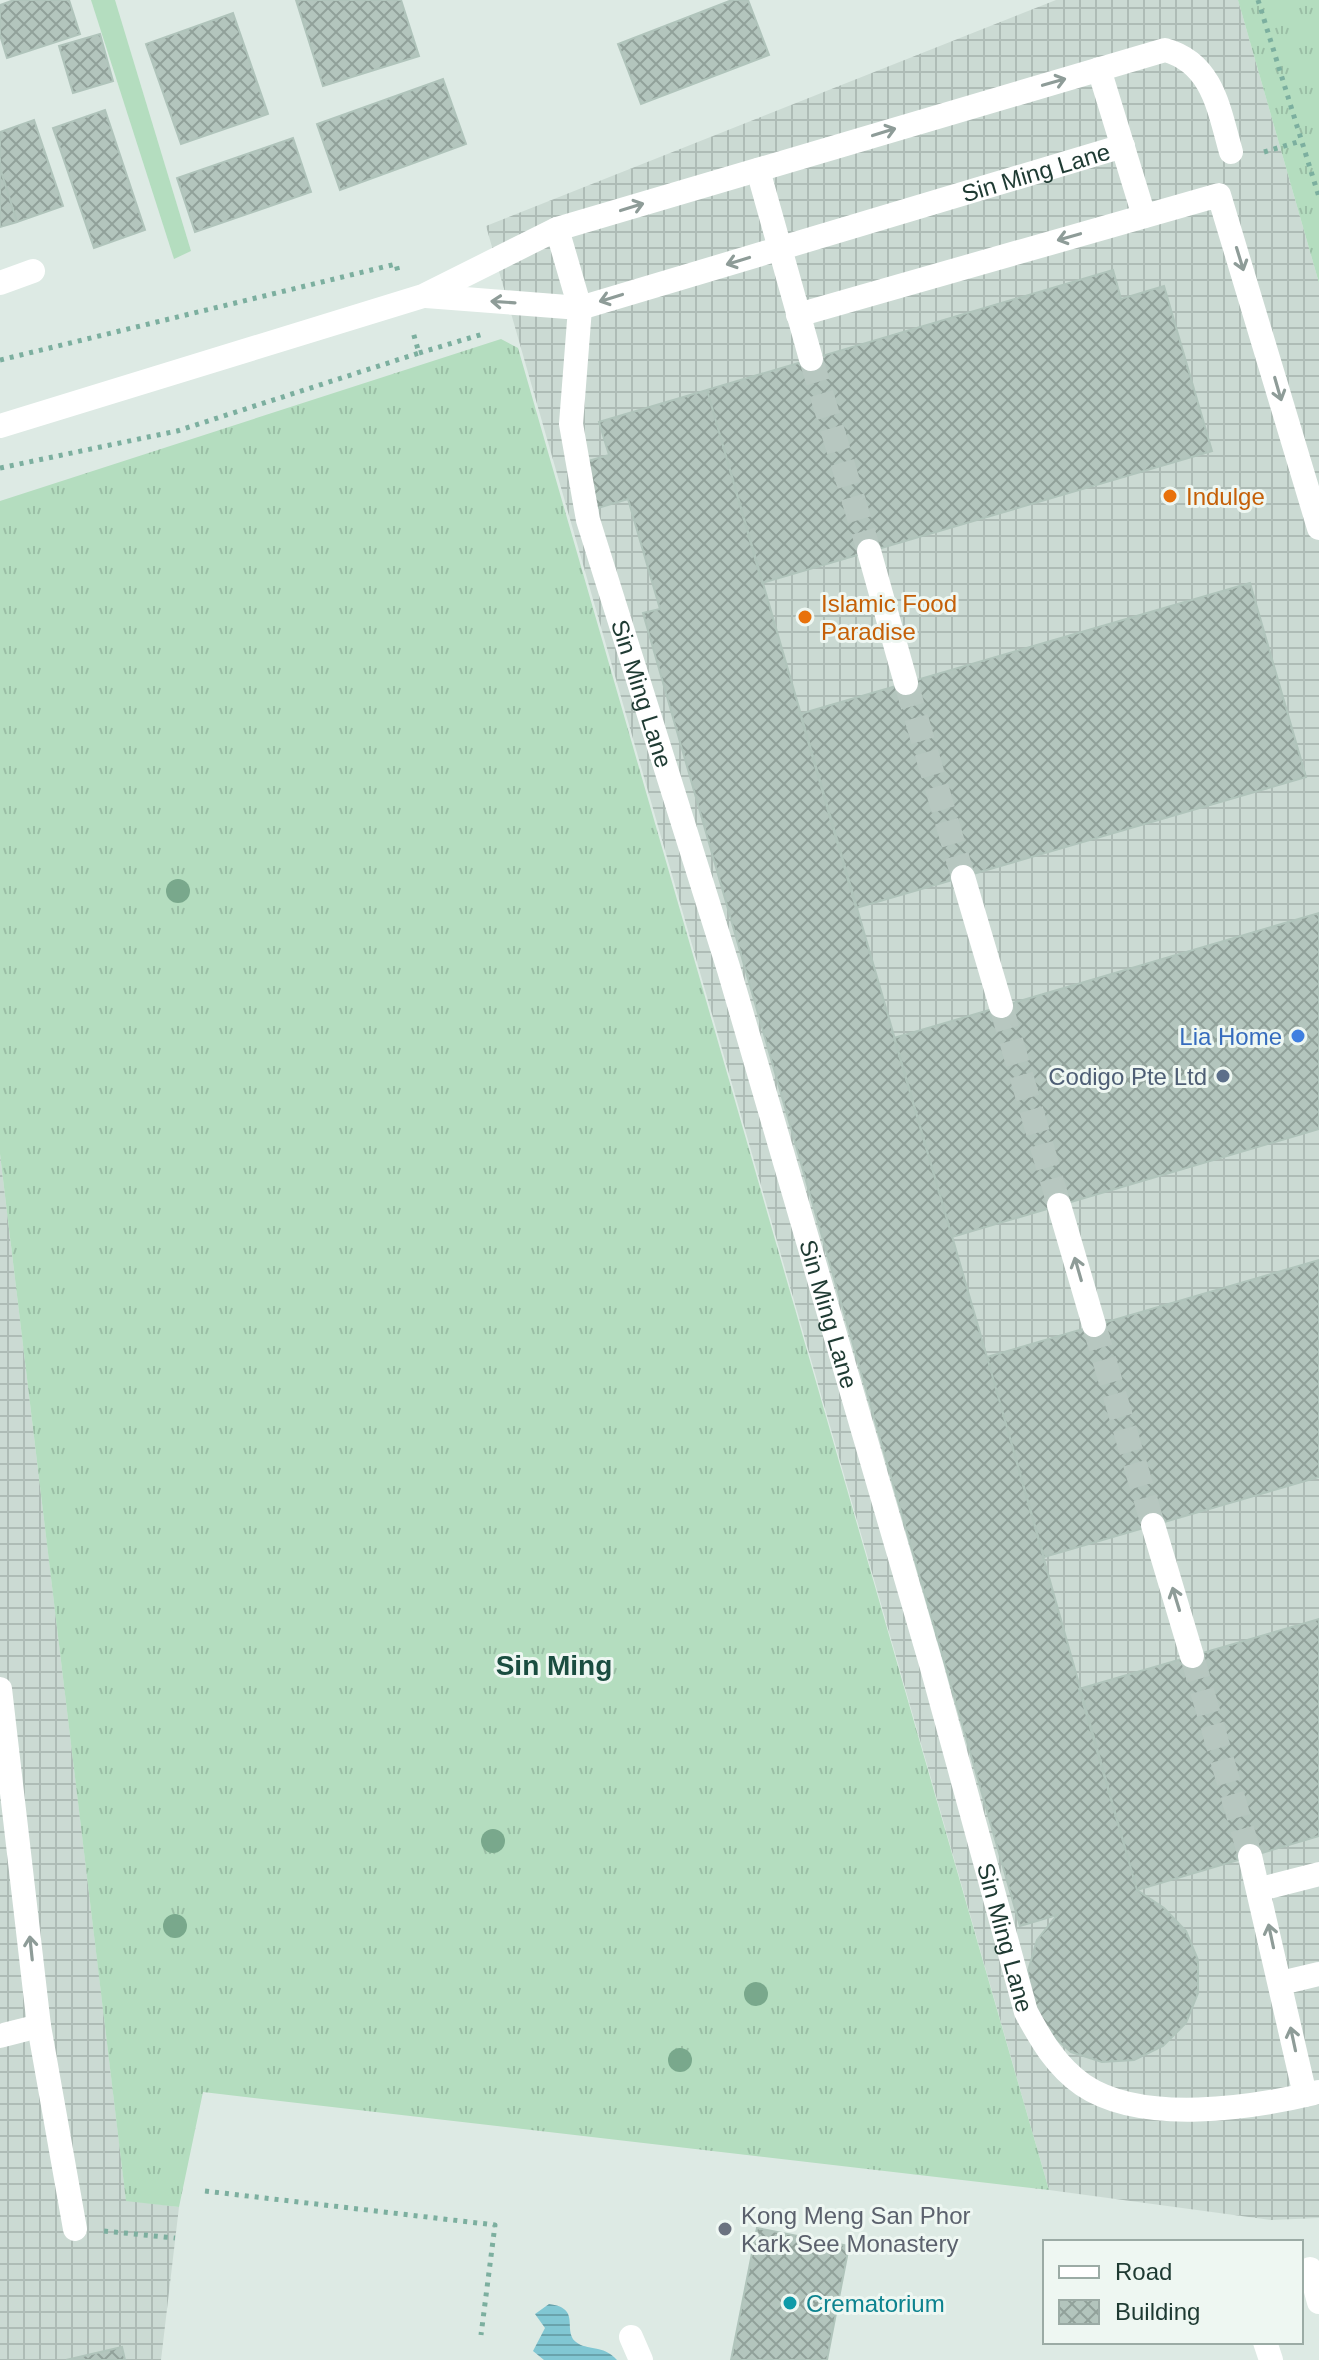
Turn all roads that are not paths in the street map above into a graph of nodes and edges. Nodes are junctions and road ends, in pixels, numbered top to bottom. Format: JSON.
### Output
{"nodes":[{"id":1,"x":1099,"y":69,"type":"junction"},
{"id":2,"x":1123,"y":146,"type":"junction"},
{"id":3,"x":1231,"y":152,"type":"dead end"},
{"id":4,"x":758,"y":170,"type":"junction"},
{"id":5,"x":1144,"y":216,"type":"junction"},
{"id":6,"x":557,"y":229,"type":"junction"},
{"id":7,"x":780,"y":249,"type":"junction"},
{"id":8,"x":33,"y":271,"type":"dead end"},
{"id":9,"x":0,"y":283,"type":"edge"},
{"id":10,"x":414,"y":299,"type":"junction"},
{"id":11,"x":580,"y":308,"type":"junction"},
{"id":12,"x":798,"y":315,"type":"junction"},
{"id":13,"x":811,"y":359,"type":"tunnel mouth"},
{"id":14,"x":0,"y":426,"type":"edge"},
{"id":15,"x":1319,"y":528,"type":"edge"},
{"id":16,"x":869,"y":551,"type":"tunnel mouth"},
{"id":17,"x":906,"y":683,"type":"tunnel mouth"},
{"id":18,"x":963,"y":877,"type":"tunnel mouth"},
{"id":19,"x":1001,"y":1006,"type":"tunnel mouth"},
{"id":20,"x":1059,"y":1205,"type":"tunnel mouth"},
{"id":21,"x":1094,"y":1325,"type":"tunnel mouth"},
{"id":22,"x":1153,"y":1525,"type":"tunnel mouth"},
{"id":23,"x":1192,"y":1656,"type":"tunnel mouth"},
{"id":24,"x":0,"y":1689,"type":"edge"},
{"id":25,"x":1250,"y":1856,"type":"tunnel mouth"},
{"id":26,"x":1319,"y":1874,"type":"edge"},
{"id":27,"x":1261,"y":1889,"type":"junction"},
{"id":28,"x":1319,"y":1974,"type":"edge"},
{"id":29,"x":1281,"y":1983,"type":"junction"},
{"id":30,"x":39,"y":2026,"type":"junction"},
{"id":31,"x":0,"y":2036,"type":"edge"},
{"id":32,"x":1312,"y":2094,"type":"edge"},
{"id":33,"x":75,"y":2229,"type":"road end"},
{"id":34,"x":1310,"y":2269,"type":"dead end"},
{"id":35,"x":1319,"y":2302,"type":"edge"},
{"id":36,"x":631,"y":2337,"type":"dead end"},
{"id":37,"x":641,"y":2360,"type":"edge"}],
"edges":[{"from":1,"to":2,"type":"street"},
{"from":1,"to":3,"type":"street","name":"Sin Ming Lane"},
{"from":4,"to":1,"type":"street","name":"Sin Ming Lane","one_way":true},
{"from":2,"to":5,"type":"street"},
{"from":2,"to":7,"type":"street","name":"Sin Ming Lane"},
{"from":6,"to":4,"type":"street","name":"Sin Ming Lane","one_way":true},
{"from":4,"to":7,"type":"street"},
{"from":5,"to":12,"type":"street","one_way":true},
{"from":5,"to":15,"type":"street","one_way":true},
{"from":6,"to":10,"type":"street","name":"Sin Ming Lane"},
{"from":6,"to":11,"type":"street","name":"Sin Ming Lane"},
{"from":7,"to":11,"type":"street","name":"Sin Ming Lane","one_way":true},
{"from":7,"to":12,"type":"street"},
{"from":8,"to":9,"type":"street"},
{"from":11,"to":10,"type":"street","name":"Sin Ming Lane","one_way":true},
{"from":10,"to":14,"type":"street","name":"Sin Ming Lane"},
{"from":11,"to":32,"type":"street","name":"Sin Ming Lane"},
{"from":12,"to":13,"type":"street"},
{"from":16,"to":17,"type":"street"},
{"from":18,"to":19,"type":"street"},
{"from":21,"to":20,"type":"street","one_way":true},
{"from":23,"to":22,"type":"street","one_way":true},
{"from":30,"to":24,"type":"street","one_way":true},
{"from":25,"to":27,"type":"street"},
{"from":26,"to":27,"type":"street"},
{"from":29,"to":27,"type":"street","one_way":true},
{"from":28,"to":29,"type":"street"},
{"from":32,"to":29,"type":"street","one_way":true},
{"from":30,"to":31,"type":"street"},
{"from":30,"to":33,"type":"street"},
{"from":34,"to":35,"type":"street"},
{"from":36,"to":37,"type":"street"}]}
